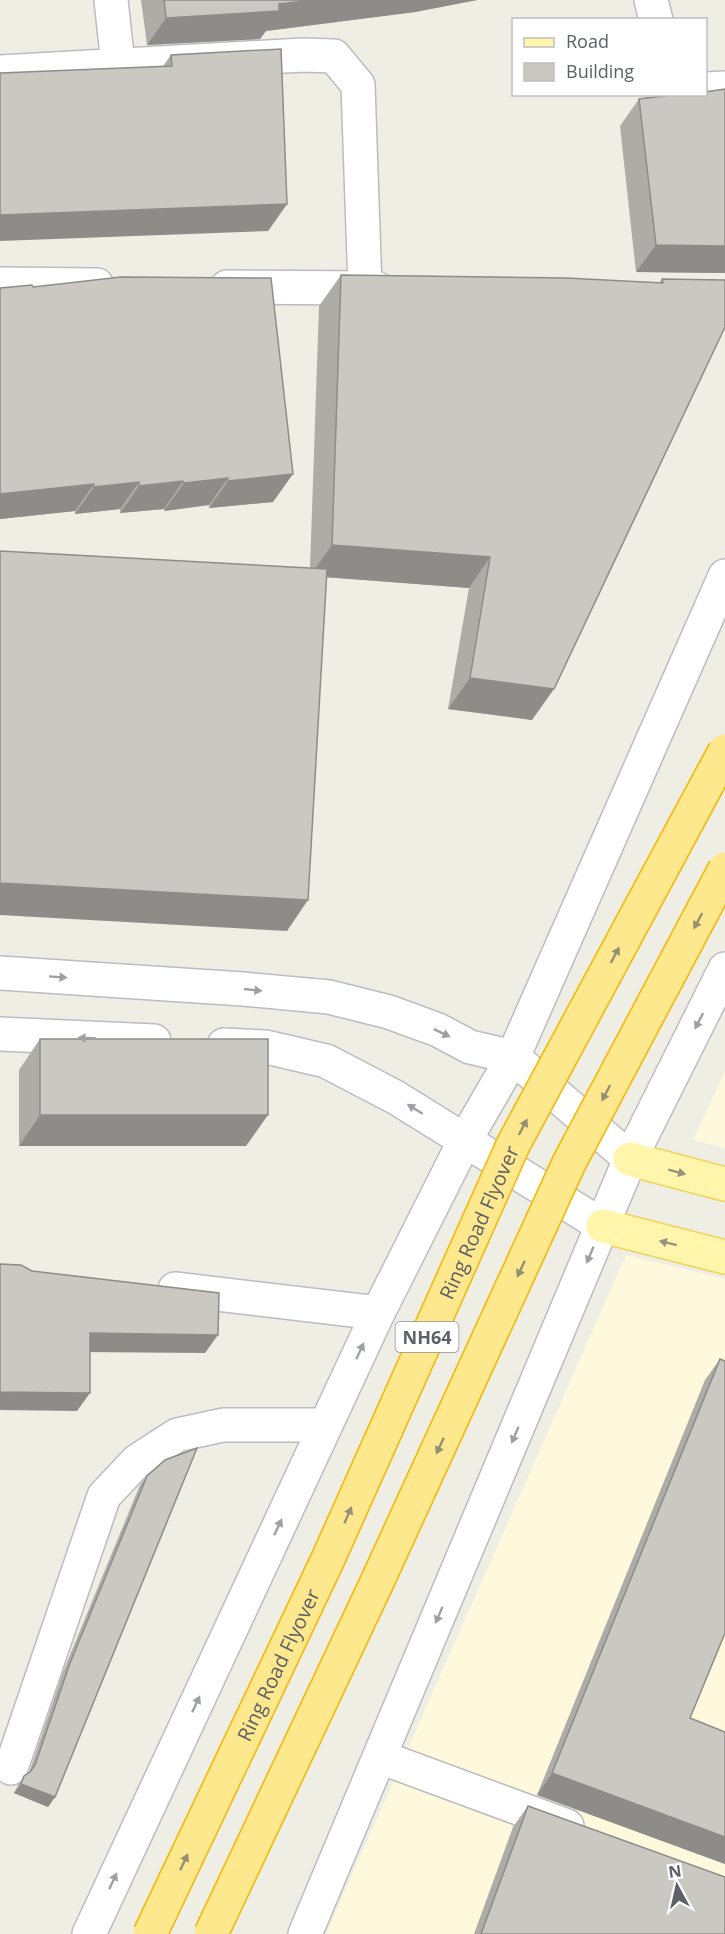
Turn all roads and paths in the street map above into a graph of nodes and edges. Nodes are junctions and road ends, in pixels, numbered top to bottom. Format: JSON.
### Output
{"nodes":[{"id":1,"x":111,"y":0,"type":"edge"},
{"id":2,"x":651,"y":0,"type":"edge"},
{"id":3,"x":656,"y":18,"type":"edge"},
{"id":4,"x":118,"y":65,"type":"junction"},
{"id":5,"x":0,"y":72,"type":"edge"},
{"id":6,"x":725,"y":88,"type":"edge"},
{"id":7,"x":707,"y":89,"type":"edge"},
{"id":8,"x":0,"y":284,"type":"edge"},
{"id":9,"x":130,"y":286,"type":"edge"},
{"id":10,"x":200,"y":286,"type":"edge"},
{"id":11,"x":366,"y":288,"type":"junction"},
{"id":12,"x":401,"y":289,"type":"edge"},
{"id":13,"x":725,"y":576,"type":"edge"},
{"id":14,"x":725,"y":750,"type":"edge"},
{"id":15,"x":725,"y":870,"type":"edge"},
{"id":16,"x":725,"y":969,"type":"edge"},
{"id":17,"x":0,"y":973,"type":"edge"},
{"id":18,"x":0,"y":1034,"type":"edge"},
{"id":19,"x":513,"y":1057,"type":"junction"},
{"id":20,"x":465,"y":1140,"type":"junction"},
{"id":21,"x":630,"y":1159,"type":"junction"},
{"id":22,"x":725,"y":1184,"type":"edge"},
{"id":23,"x":603,"y":1226,"type":"junction"},
{"id":24,"x":725,"y":1257,"type":"edge"},
{"id":25,"x":140,"y":1285,"type":"edge"},
{"id":26,"x":378,"y":1313,"type":"junction"},
{"id":27,"x":325,"y":1425,"type":"junction"},
{"id":28,"x":380,"y":1757,"type":"junction"},
{"id":29,"x":11,"y":1768,"type":"dead end"},
{"id":30,"x":591,"y":1834,"type":"edge"},
{"id":31,"x":89,"y":1934,"type":"edge"},
{"id":32,"x":150,"y":1934,"type":"edge"},
{"id":33,"x":211,"y":1934,"type":"edge"},
{"id":34,"x":305,"y":1934,"type":"edge"}],
"edges":[{"from":1,"to":4,"type":"street"},
{"from":2,"to":3,"type":"street"},
{"from":4,"to":5,"type":"street"},
{"from":4,"to":11,"type":"street"},
{"from":6,"to":7,"type":"street"},
{"from":8,"to":9,"type":"street"},
{"from":10,"to":11,"type":"street"},
{"from":11,"to":12,"type":"street"},
{"from":13,"to":19,"type":"street"},
{"from":32,"to":14,"type":"highway","name":"Ring Road Flyover","number":"NH64","one_way":true,"bridge":true},
{"from":15,"to":33,"type":"highway","number":"NH64","one_way":true,"bridge":true},
{"from":16,"to":21,"type":"street","one_way":true},
{"from":17,"to":19,"type":"street","one_way":true},
{"from":20,"to":18,"type":"street","one_way":true},
{"from":19,"to":20,"type":"street"},
{"from":19,"to":21,"type":"street"},
{"from":20,"to":23,"type":"street"},
{"from":20,"to":26,"type":"street"},
{"from":21,"to":22,"type":"main road","one_way":true},
{"from":21,"to":23,"type":"street"},
{"from":24,"to":23,"type":"main road","one_way":true},
{"from":23,"to":28,"type":"street","one_way":true},
{"from":25,"to":26,"type":"street"},
{"from":27,"to":26,"type":"street","one_way":true},
{"from":27,"to":29,"type":"street"},
{"from":31,"to":27,"type":"street","one_way":true},
{"from":28,"to":30,"type":"street"},
{"from":28,"to":34,"type":"street"}]}
